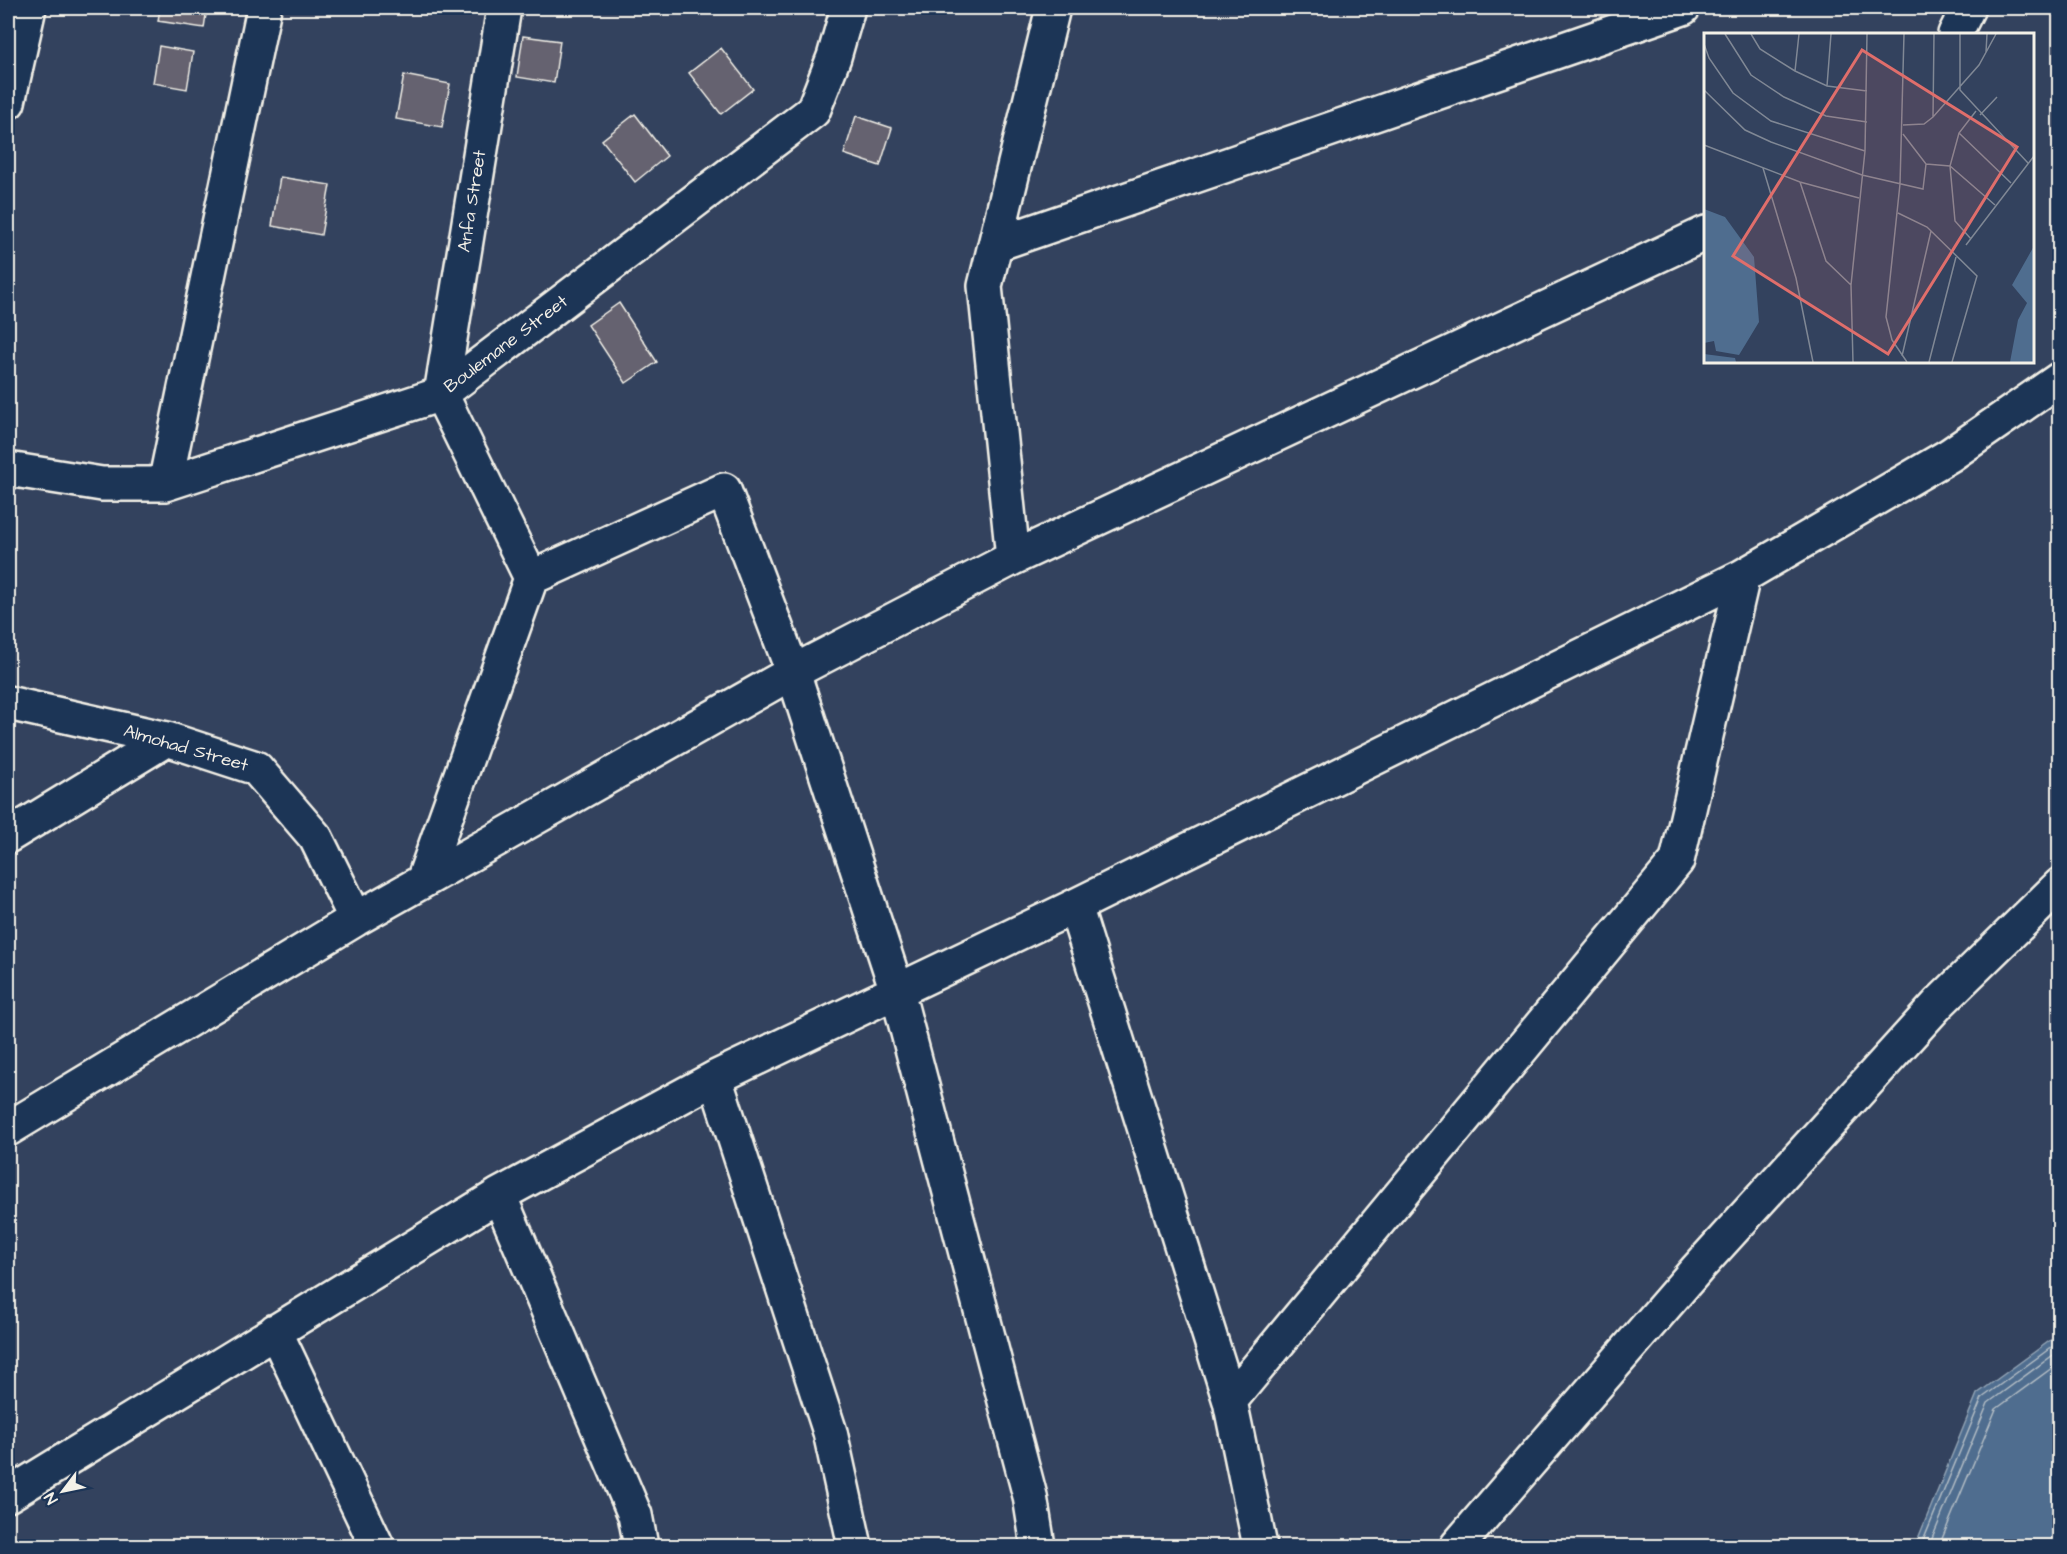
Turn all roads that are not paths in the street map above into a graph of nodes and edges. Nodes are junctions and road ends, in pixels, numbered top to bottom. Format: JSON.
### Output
{"nodes":[{"id":1,"x":29,"y":8,"type":"edge"},
{"id":2,"x":264,"y":8,"type":"edge"},
{"id":3,"x":504,"y":8,"type":"edge"},
{"id":4,"x":848,"y":8,"type":"edge"},
{"id":5,"x":1053,"y":8,"type":"edge"},
{"id":6,"x":1683,"y":8,"type":"edge"},
{"id":7,"x":1968,"y":8,"type":"edge"},
{"id":8,"x":1955,"y":33,"type":"edge"},
{"id":9,"x":8,"y":102,"type":"edge"},
{"id":10,"x":1704,"y":234,"type":"edge"},
{"id":11,"x":997,"y":244,"type":"junction"},
{"id":12,"x":2060,"y":379,"type":"edge"},
{"id":13,"x":441,"y":394,"type":"junction"},
{"id":14,"x":8,"y":469,"type":"edge"},
{"id":15,"x":165,"y":484,"type":"junction"},
{"id":16,"x":1013,"y":558,"type":"junction"},
{"id":17,"x":1743,"y":576,"type":"junction"},
{"id":18,"x":531,"y":578,"type":"junction"},
{"id":19,"x":793,"y":672,"type":"junction"},
{"id":20,"x":8,"y":704,"type":"edge"},
{"id":21,"x":167,"y":739,"type":"junction"},
{"id":22,"x":8,"y":836,"type":"edge"},
{"id":23,"x":423,"y":881,"type":"junction"},
{"id":24,"x":2060,"y":885,"type":"edge"},
{"id":25,"x":1075,"y":906,"type":"junction"},
{"id":26,"x":356,"y":919,"type":"junction"},
{"id":27,"x":897,"y":991,"type":"junction"},
{"id":28,"x":715,"y":1078,"type":"junction"},
{"id":29,"x":8,"y":1130,"type":"edge"},
{"id":30,"x":499,"y":1195,"type":"junction"},
{"id":31,"x":275,"y":1331,"type":"junction"},
{"id":32,"x":1230,"y":1401,"type":"junction"},
{"id":33,"x":8,"y":1495,"type":"edge"},
{"id":34,"x":376,"y":1546,"type":"edge"},
{"id":35,"x":641,"y":1546,"type":"edge"},
{"id":36,"x":855,"y":1546,"type":"edge"},
{"id":37,"x":1038,"y":1546,"type":"edge"},
{"id":38,"x":1260,"y":1546,"type":"edge"},
{"id":39,"x":1457,"y":1546,"type":"edge"}],
"edges":[{"from":1,"to":9,"type":"street"},
{"from":2,"to":15,"type":"street"},
{"from":3,"to":13,"type":"street","name":"Anfa Street"},
{"from":4,"to":13,"type":"street","name":"Boulemane Street"},
{"from":5,"to":11,"type":"street"},
{"from":6,"to":11,"type":"street"},
{"from":7,"to":8,"type":"street"},
{"from":10,"to":16,"type":"street"},
{"from":11,"to":16,"type":"street"},
{"from":12,"to":17,"type":"street"},
{"from":13,"to":15,"type":"street","name":"Boulemane Street"},
{"from":13,"to":18,"type":"street"},
{"from":14,"to":15,"type":"street","name":"Boulemane Street"},
{"from":16,"to":19,"type":"street"},
{"from":17,"to":25,"type":"street"},
{"from":17,"to":32,"type":"street"},
{"from":18,"to":19,"type":"street"},
{"from":18,"to":23,"type":"street"},
{"from":19,"to":23,"type":"street"},
{"from":19,"to":27,"type":"street"},
{"from":20,"to":21,"type":"street","name":"Almohad Street"},
{"from":21,"to":22,"type":"street"},
{"from":21,"to":26,"type":"street","name":"Almohad Street"},
{"from":23,"to":26,"type":"street"},
{"from":24,"to":39,"type":"street"},
{"from":25,"to":27,"type":"street"},
{"from":25,"to":32,"type":"street"},
{"from":26,"to":29,"type":"street"},
{"from":27,"to":28,"type":"street"},
{"from":27,"to":37,"type":"street"},
{"from":28,"to":30,"type":"street"},
{"from":28,"to":36,"type":"street"},
{"from":30,"to":31,"type":"street"},
{"from":30,"to":35,"type":"street"},
{"from":31,"to":33,"type":"street"},
{"from":31,"to":34,"type":"street"},
{"from":32,"to":38,"type":"street"}]}
